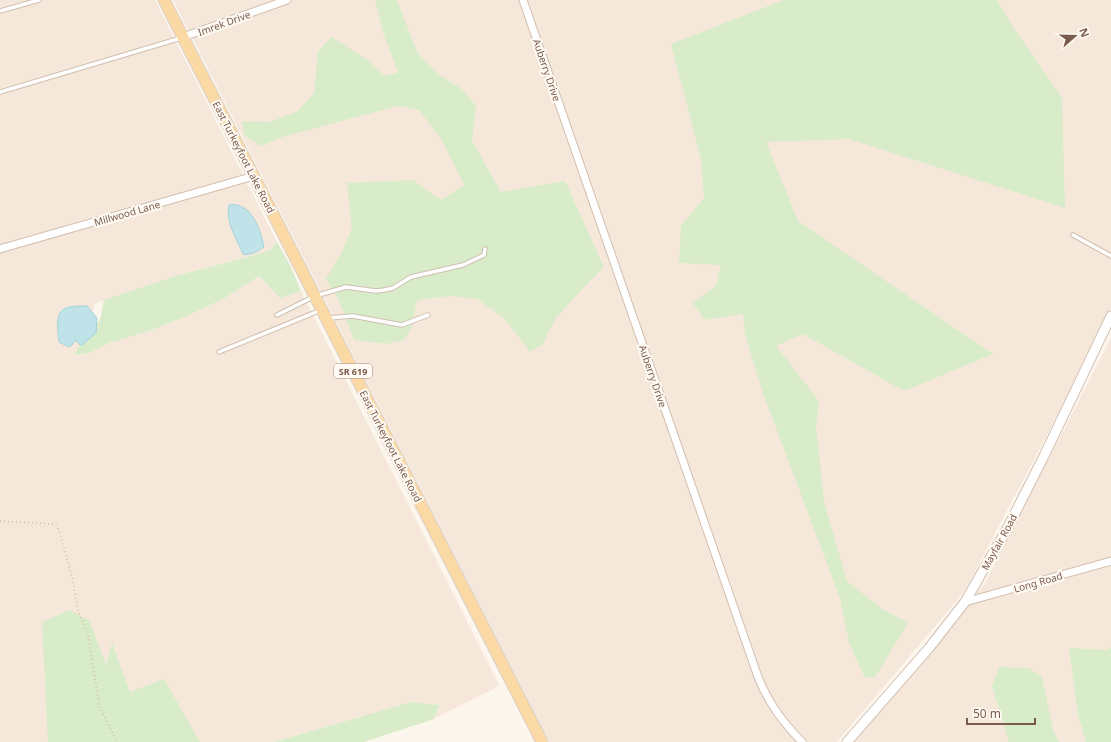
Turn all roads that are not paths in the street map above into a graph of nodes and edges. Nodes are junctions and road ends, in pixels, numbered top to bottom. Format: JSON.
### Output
{"nodes":[{"id":1,"x":39,"y":0,"type":"edge"},
{"id":2,"x":164,"y":0,"type":"edge"},
{"id":3,"x":287,"y":0,"type":"edge"},
{"id":4,"x":523,"y":0,"type":"edge"},
{"id":5,"x":0,"y":11,"type":"edge"},
{"id":6,"x":183,"y":37,"type":"junction"},
{"id":7,"x":0,"y":92,"type":"edge"},
{"id":8,"x":254,"y":176,"type":"junction"},
{"id":9,"x":1073,"y":235,"type":"dead end"},
{"id":10,"x":485,"y":249,"type":"dead end"},
{"id":11,"x":0,"y":250,"type":"edge"},
{"id":12,"x":1111,"y":256,"type":"edge"},
{"id":13,"x":315,"y":296,"type":"junction"},
{"id":14,"x":324,"y":314,"type":"junction"},
{"id":15,"x":277,"y":315,"type":"dead end"},
{"id":16,"x":428,"y":315,"type":"dead end"},
{"id":17,"x":1111,"y":316,"type":"edge"},
{"id":18,"x":219,"y":352,"type":"dead end"},
{"id":19,"x":1111,"y":561,"type":"edge"},
{"id":20,"x":965,"y":602,"type":"junction"},
{"id":21,"x":542,"y":742,"type":"edge"},
{"id":22,"x":802,"y":742,"type":"edge"},
{"id":23,"x":847,"y":742,"type":"edge"}],
"edges":[{"from":1,"to":5,"type":"lane"},
{"from":2,"to":6,"type":"main road","name":"East Turkeyfoot Lake Road","number":"SR 619"},
{"from":3,"to":6,"type":"street","name":"Imrek Drive"},
{"from":4,"to":22,"type":"street","name":"Auberry Drive"},
{"from":6,"to":7,"type":"lane"},
{"from":6,"to":8,"type":"main road","name":"East Turkeyfoot Lake Road","number":"SR 619"},
{"from":8,"to":11,"type":"street","name":"Millwood Lane"},
{"from":8,"to":13,"type":"main road","name":"East Turkeyfoot Lake Road","number":"SR 619"},
{"from":9,"to":12,"type":"lane"},
{"from":10,"to":13,"type":"lane"},
{"from":13,"to":14,"type":"main road","name":"East Turkeyfoot Lake Road","number":"SR 619"},
{"from":13,"to":15,"type":"lane"},
{"from":14,"to":16,"type":"lane"},
{"from":14,"to":18,"type":"lane"},
{"from":14,"to":21,"type":"main road","name":"East Turkeyfoot Lake Road","number":"SR 619"},
{"from":17,"to":20,"type":"street","name":"Mayfair Road"},
{"from":19,"to":20,"type":"street","name":"Long Road"},
{"from":20,"to":23,"type":"street","name":"Mayfair Road"}]}
